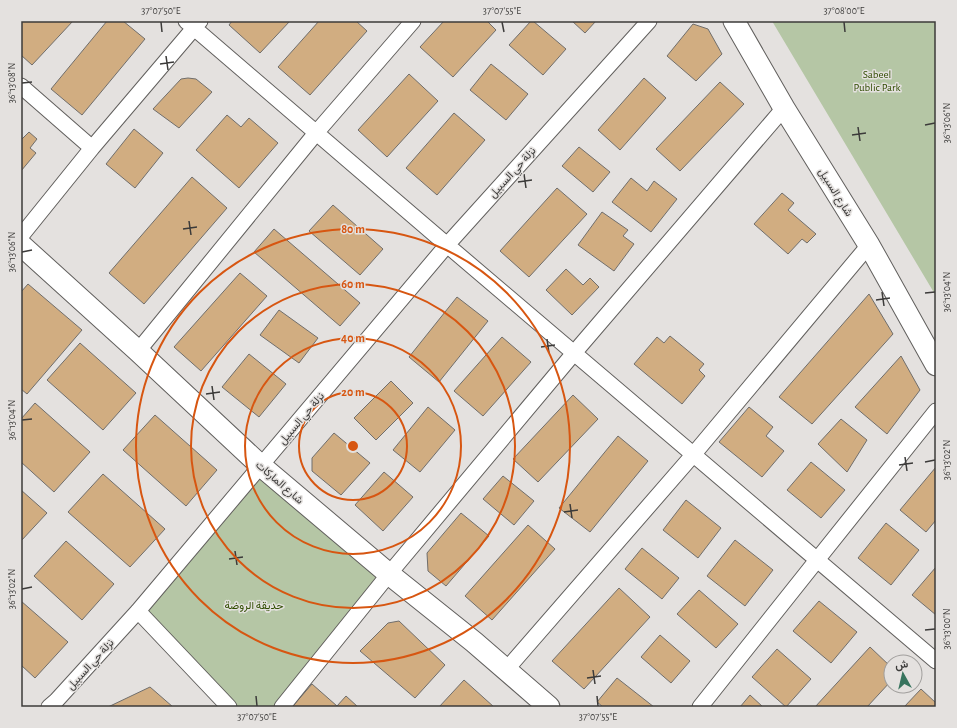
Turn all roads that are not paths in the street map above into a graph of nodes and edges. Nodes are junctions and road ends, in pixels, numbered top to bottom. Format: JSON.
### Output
{"nodes":[{"id":1,"x":413,"y":21,"type":"edge"},
{"id":2,"x":649,"y":21,"type":"edge"},
{"id":3,"x":734,"y":21,"type":"edge"},
{"id":4,"x":193,"y":23,"type":"edge"},
{"id":5,"x":21,"y":86,"type":"edge"},
{"id":6,"x":784,"y":108,"type":"junction"},
{"id":7,"x":316,"y":133,"type":"junction"},
{"id":8,"x":92,"y":148,"type":"junction"},
{"id":9,"x":21,"y":236,"type":"edge"},
{"id":10,"x":21,"y":245,"type":"edge"},
{"id":11,"x":446,"y":245,"type":"junction"},
{"id":12,"x":869,"y":245,"type":"junction"},
{"id":13,"x":138,"y":351,"type":"junction"},
{"id":14,"x":574,"y":353,"type":"junction"},
{"id":15,"x":936,"y":364,"type":"edge"},
{"id":16,"x":936,"y":411,"type":"edge"},
{"id":17,"x":693,"y":455,"type":"junction"},
{"id":18,"x":260,"y":465,"type":"junction"},
{"id":19,"x":817,"y":560,"type":"junction"},
{"id":20,"x":389,"y":574,"type":"junction"},
{"id":21,"x":138,"y":611,"type":"junction"},
{"id":22,"x":936,"y":661,"type":"edge"},
{"id":23,"x":506,"y":670,"type":"junction"},
{"id":24,"x":49,"y":707,"type":"edge"},
{"id":25,"x":230,"y":707,"type":"edge"},
{"id":26,"x":282,"y":707,"type":"edge"},
{"id":27,"x":549,"y":707,"type":"edge"},
{"id":28,"x":700,"y":707,"type":"edge"}],
"edges":[{"from":1,"to":7,"type":"street"},
{"from":2,"to":11,"type":"street","name":"نزلة حي السبيل"},
{"from":3,"to":6,"type":"street","name":"شارع السبيل"},
{"from":4,"to":7,"type":"street"},
{"from":4,"to":8,"type":"street"},
{"from":5,"to":8,"type":"street"},
{"from":6,"to":12,"type":"street","name":"شارع السبيل"},
{"from":6,"to":14,"type":"street"},
{"from":7,"to":11,"type":"street"},
{"from":7,"to":13,"type":"street"},
{"from":8,"to":9,"type":"street"},
{"from":10,"to":13,"type":"street","name":"شارع الماركات"},
{"from":11,"to":14,"type":"street"},
{"from":11,"to":18,"type":"street","name":"نزلة حي السبيل"},
{"from":12,"to":15,"type":"street","name":"شارع السبيل"},
{"from":12,"to":17,"type":"street"},
{"from":13,"to":18,"type":"street","name":"شارع الماركات"},
{"from":14,"to":17,"type":"street"},
{"from":14,"to":20,"type":"street"},
{"from":16,"to":19,"type":"street"},
{"from":17,"to":19,"type":"street"},
{"from":17,"to":23,"type":"street"},
{"from":18,"to":20,"type":"street","name":"شارع الماركات"},
{"from":18,"to":21,"type":"street","name":"نزلة حي السبيل"},
{"from":19,"to":22,"type":"street"},
{"from":19,"to":28,"type":"street"},
{"from":20,"to":23,"type":"street","name":"شارع الماركات"},
{"from":20,"to":26,"type":"street"},
{"from":21,"to":24,"type":"street","name":"نزلة حي السبيل"},
{"from":21,"to":25,"type":"street"},
{"from":23,"to":27,"type":"street","name":"شارع الماركات"}]}
